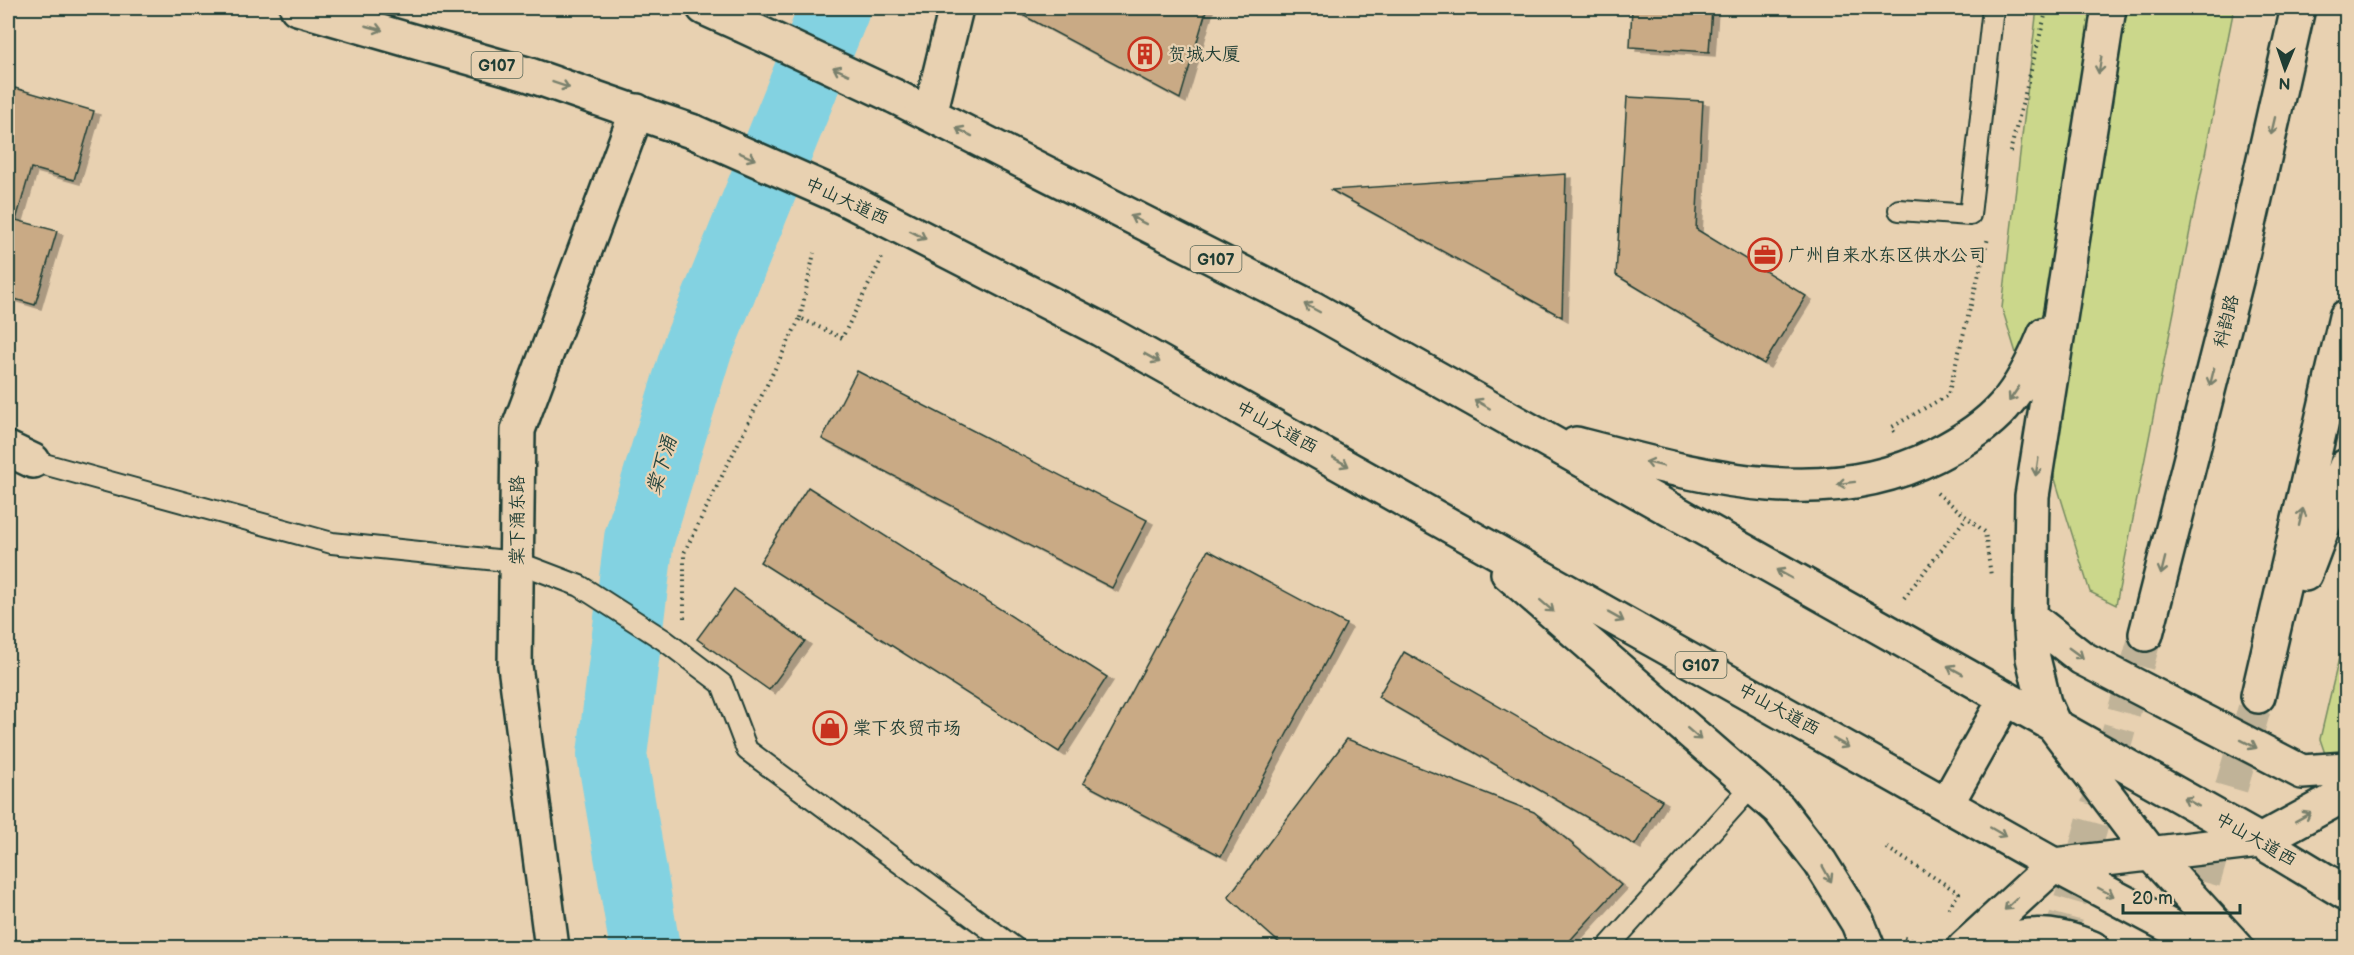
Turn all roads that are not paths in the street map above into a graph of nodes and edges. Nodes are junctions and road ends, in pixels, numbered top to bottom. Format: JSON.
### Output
{"nodes":[{"id":1,"x":297,"y":8,"type":"edge"},
{"id":2,"x":707,"y":8,"type":"edge"},
{"id":3,"x":956,"y":8,"type":"edge"},
{"id":4,"x":1993,"y":8,"type":"edge"},
{"id":5,"x":2109,"y":8,"type":"edge"},
{"id":6,"x":2298,"y":8,"type":"edge"},
{"id":7,"x":637,"y":111,"type":"junction"},
{"id":8,"x":930,"y":114,"type":"junction"},
{"id":9,"x":1899,"y":210,"type":"dead end"},
{"id":10,"x":2068,"y":263,"type":"junction"},
{"id":11,"x":2346,"y":317,"type":"edge"},
{"id":12,"x":1533,"y":433,"type":"junction"},
{"id":13,"x":20,"y":455,"type":"edge"},
{"id":14,"x":2346,"y":466,"type":"edge"},
{"id":15,"x":1455,"y":526,"type":"junction"},
{"id":16,"x":517,"y":562,"type":"junction"},
{"id":17,"x":2030,"y":617,"type":"junction"},
{"id":18,"x":2146,"y":634,"type":"tunnel mouth"},
{"id":19,"x":2006,"y":698,"type":"junction"},
{"id":20,"x":2055,"y":727,"type":"junction"},
{"id":21,"x":2346,"y":769,"type":"edge"},
{"id":22,"x":1752,"y":786,"type":"junction"},
{"id":23,"x":2346,"y":794,"type":"edge"},
{"id":24,"x":1947,"y":803,"type":"junction"},
{"id":25,"x":2260,"y":841,"type":"junction"},
{"id":26,"x":2152,"y":855,"type":"junction"},
{"id":27,"x":2054,"y":865,"type":"junction"},
{"id":28,"x":2346,"y":892,"type":"edge"},
{"id":29,"x":552,"y":948,"type":"edge"},
{"id":30,"x":1015,"y":948,"type":"edge"},
{"id":31,"x":1607,"y":948,"type":"edge"},
{"id":32,"x":1868,"y":948,"type":"edge"},
{"id":33,"x":1964,"y":948,"type":"edge"},
{"id":34,"x":1979,"y":948,"type":"edge"},
{"id":35,"x":2092,"y":948,"type":"edge"},
{"id":36,"x":2211,"y":948,"type":"edge"},
{"id":37,"x":2237,"y":948,"type":"edge"}],
"edges":[{"from":1,"to":7,"type":"main road","name":"中山大道西","number":"G107","one_way":true},
{"from":8,"to":2,"type":"main road","name":"中山大道西","number":"G107","one_way":true,"bridge":true},
{"from":3,"to":8,"type":"main road"},
{"from":4,"to":9,"type":"lane"},
{"from":5,"to":10,"type":"main road","one_way":true},
{"from":6,"to":18,"type":"main road","name":"科韵路","one_way":true},
{"from":7,"to":15,"type":"main road","name":"中山大道西","number":"G107","one_way":true,"bridge":true},
{"from":7,"to":16,"type":"main road","name":"棠下涌东路"},
{"from":12,"to":8,"type":"main road","name":"中山大道西","number":"G107","one_way":true},
{"from":10,"to":12,"type":"main road","one_way":true},
{"from":10,"to":17,"type":"main road","one_way":true},
{"from":14,"to":11,"type":"main road","one_way":true},
{"from":19,"to":12,"type":"main road","name":"中山大道西","number":"G107","one_way":true},
{"from":13,"to":16,"type":"lane"},
{"from":15,"to":22,"type":"main road","one_way":true},
{"from":15,"to":24,"type":"main road","name":"中山大道西","number":"G107","one_way":true},
{"from":16,"to":29,"type":"main road","name":"棠下涌东路"},
{"from":16,"to":30,"type":"lane"},
{"from":17,"to":20,"type":"main road"},
{"from":17,"to":21,"type":"main road","one_way":true},
{"from":19,"to":20,"type":"main road","name":"中山大道西","number":"G107"},
{"from":19,"to":24,"type":"main road"},
{"from":25,"to":20,"type":"main road","name":"中山大道西","number":"G107","one_way":true},
{"from":20,"to":26,"type":"main road"},
{"from":22,"to":31,"type":"lane"},
{"from":22,"to":32,"type":"main road","one_way":true},
{"from":25,"to":23,"type":"main road","one_way":true},
{"from":24,"to":27,"type":"main road","name":"中山大道西","number":"G107","one_way":true},
{"from":25,"to":26,"type":"main road"},
{"from":25,"to":28,"type":"main road","name":"中山大道西","number":"G107"},
{"from":26,"to":27,"type":"main road"},
{"from":26,"to":37,"type":"main road"},
{"from":27,"to":33,"type":"main road","one_way":true},
{"from":27,"to":36,"type":"main road","name":"中山大道西","number":"G107","one_way":true},
{"from":34,"to":35,"type":"main road"}]}
